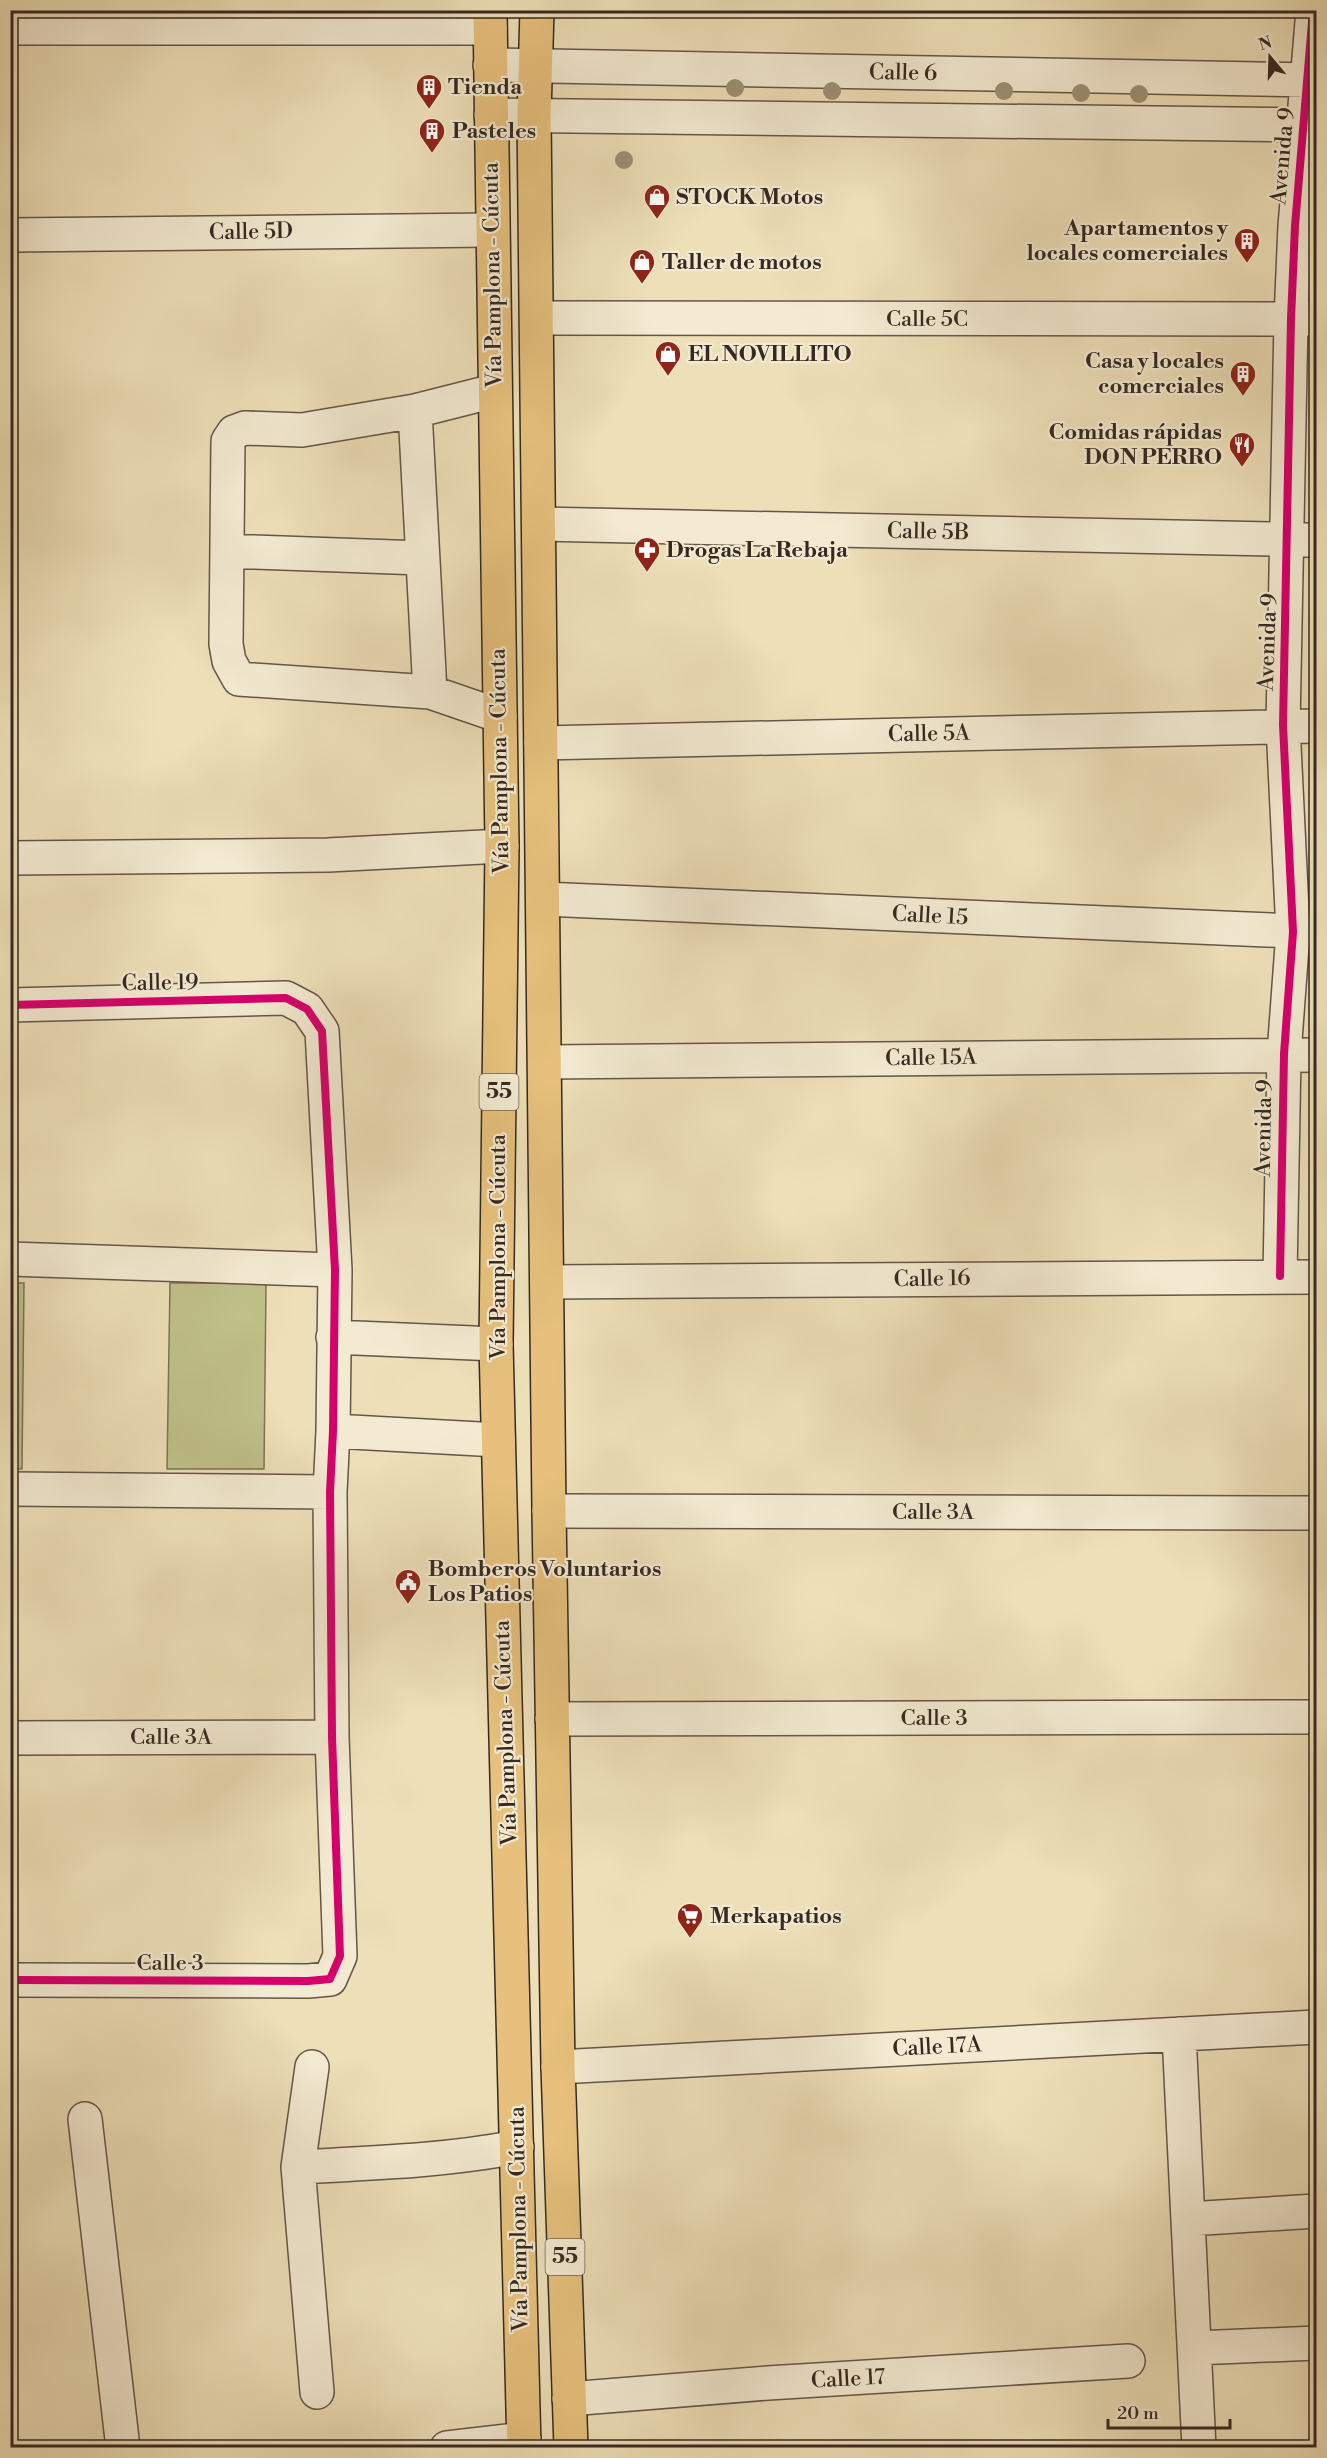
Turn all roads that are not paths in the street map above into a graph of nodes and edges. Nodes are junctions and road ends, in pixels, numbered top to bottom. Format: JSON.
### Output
{"nodes":[{"id":1,"x":537,"y":10,"type":"edge"},
{"id":2,"x":1313,"y":10,"type":"edge"},
{"id":3,"x":490,"y":19,"type":"edge"},
{"id":4,"x":10,"y":28,"type":"edge"},
{"id":5,"x":490,"y":65,"type":"junction"},
{"id":6,"x":537,"y":68,"type":"junction"},
{"id":7,"x":1312,"y":80,"type":"edge"},
{"id":8,"x":491,"y":115,"type":"junction"},
{"id":9,"x":534,"y":115,"type":"junction"},
{"id":10,"x":1310,"y":125,"type":"edge"},
{"id":11,"x":492,"y":230,"type":"junction"},
{"id":12,"x":10,"y":235,"type":"edge"},
{"id":13,"x":537,"y":318,"type":"junction"},
{"id":14,"x":1304,"y":319,"type":"edge"},
{"id":15,"x":494,"y":391,"type":"junction"},
{"id":16,"x":415,"y":411,"type":"junction"},
{"id":17,"x":539,"y":524,"type":"junction"},
{"id":18,"x":1303,"y":539,"type":"edge"},
{"id":19,"x":227,"y":551,"type":"junction"},
{"id":20,"x":422,"y":558,"type":"junction"},
{"id":21,"x":429,"y":692,"type":"junction"},
{"id":22,"x":500,"y":716,"type":"junction"},
{"id":23,"x":1283,"y":725,"type":"junction"},
{"id":24,"x":1317,"y":726,"type":"edge"},
{"id":25,"x":541,"y":743,"type":"junction"},
{"id":26,"x":502,"y":846,"type":"junction"},
{"id":27,"x":10,"y":858,"type":"edge"},
{"id":28,"x":543,"y":899,"type":"junction"},
{"id":29,"x":1305,"y":932,"type":"edge"},
{"id":30,"x":10,"y":1005,"type":"edge"},
{"id":31,"x":1284,"y":1054,"type":"junction"},
{"id":32,"x":1317,"y":1055,"type":"edge"},
{"id":33,"x":545,"y":1062,"type":"junction"},
{"id":34,"x":10,"y":1259,"type":"edge"},
{"id":35,"x":335,"y":1270,"type":"junction"},
{"id":36,"x":1280,"y":1276,"type":"junction"},
{"id":37,"x":1317,"y":1276,"type":"edge"},
{"id":38,"x":547,"y":1282,"type":"junction"},
{"id":39,"x":333,"y":1337,"type":"junction"},
{"id":40,"x":496,"y":1344,"type":"junction"},
{"id":41,"x":333,"y":1431,"type":"junction"},
{"id":42,"x":498,"y":1440,"type":"junction"},
{"id":43,"x":10,"y":1490,"type":"edge"},
{"id":44,"x":330,"y":1492,"type":"junction"},
{"id":45,"x":549,"y":1510,"type":"junction"},
{"id":46,"x":1317,"y":1513,"type":"edge"},
{"id":47,"x":1317,"y":1717,"type":"edge"},
{"id":48,"x":552,"y":1719,"type":"junction"},
{"id":49,"x":332,"y":1737,"type":"junction"},
{"id":50,"x":10,"y":1738,"type":"edge"},
{"id":51,"x":10,"y":1980,"type":"edge"},
{"id":52,"x":1317,"y":2027,"type":"edge"},
{"id":53,"x":1179,"y":2034,"type":"junction"},
{"id":54,"x":312,"y":2067,"type":"dead end"},
{"id":55,"x":558,"y":2067,"type":"junction"},
{"id":56,"x":85,"y":2119,"type":"dead end"},
{"id":57,"x":517,"y":2147,"type":"junction"},
{"id":58,"x":298,"y":2167,"type":"junction"},
{"id":59,"x":1317,"y":2211,"type":"edge"},
{"id":60,"x":1189,"y":2219,"type":"junction"},
{"id":61,"x":1317,"y":2343,"type":"edge"},
{"id":62,"x":1195,"y":2348,"type":"junction"},
{"id":63,"x":1128,"y":2361,"type":"dead end"},
{"id":64,"x":317,"y":2392,"type":"dead end"},
{"id":65,"x":569,"y":2399,"type":"junction"},
{"id":66,"x":524,"y":2443,"type":"edge"},
{"id":67,"x":123,"y":2448,"type":"edge"},
{"id":68,"x":447,"y":2448,"type":"edge"},
{"id":69,"x":571,"y":2448,"type":"edge"},
{"id":70,"x":1199,"y":2448,"type":"edge"}],
"edges":[{"from":1,"to":6,"type":"highway","name":"Vía Pamplona - Cúcuta","number":"55"},
{"from":2,"to":7,"type":"street","name":"Avenida 9"},
{"from":3,"to":4,"type":"street"},
{"from":3,"to":5,"type":"highway","name":"Vía Pamplona - Cúcuta","number":"55"},
{"from":5,"to":6,"type":"street","name":"Calle 6"},
{"from":5,"to":8,"type":"highway","name":"Vía Pamplona - Cúcuta","number":"55"},
{"from":6,"to":7,"type":"street","name":"Calle 6"},
{"from":6,"to":9,"type":"highway","name":"Vía Pamplona - Cúcuta","number":"55"},
{"from":7,"to":10,"type":"street","name":"Avenida 9"},
{"from":8,"to":9,"type":"street","name":"Calle 6"},
{"from":8,"to":11,"type":"highway","name":"Vía Pamplona - Cúcuta","number":"55"},
{"from":9,"to":10,"type":"street","name":"Calle 6"},
{"from":9,"to":13,"type":"highway","name":"Vía Pamplona - Cúcuta","number":"55"},
{"from":10,"to":14,"type":"street","name":"Avenida 9"},
{"from":11,"to":12,"type":"street","name":"Calle 5D"},
{"from":11,"to":15,"type":"highway","name":"Vía Pamplona - Cúcuta","number":"55"},
{"from":13,"to":14,"type":"street","name":"Calle 5C"},
{"from":13,"to":17,"type":"highway","name":"Vía Pamplona - Cúcuta","number":"55"},
{"from":14,"to":18,"type":"street","name":"Avenida 9"},
{"from":15,"to":16,"type":"street"},
{"from":15,"to":22,"type":"highway","name":"Vía Pamplona - Cúcuta","number":"55"},
{"from":16,"to":19,"type":"street"},
{"from":16,"to":20,"type":"street"},
{"from":17,"to":18,"type":"street","name":"Calle 5B"},
{"from":17,"to":25,"type":"highway","name":"Vía Pamplona - Cúcuta","number":"55"},
{"from":18,"to":23,"type":"street","name":"Avenida 9"},
{"from":19,"to":20,"type":"street"},
{"from":19,"to":21,"type":"street"},
{"from":20,"to":21,"type":"street"},
{"from":21,"to":22,"type":"street"},
{"from":22,"to":26,"type":"highway","name":"Vía Pamplona - Cúcuta","number":"55"},
{"from":23,"to":24,"type":"street","name":"Calle 5A"},
{"from":23,"to":25,"type":"street","name":"Calle 5A"},
{"from":23,"to":29,"type":"street","name":"Avenida 9"},
{"from":25,"to":28,"type":"highway","name":"Vía Pamplona - Cúcuta","number":"55"},
{"from":26,"to":27,"type":"street"},
{"from":26,"to":40,"type":"highway","name":"Vía Pamplona - Cúcuta","number":"55"},
{"from":28,"to":29,"type":"street","name":"Calle 15"},
{"from":28,"to":33,"type":"highway","name":"Vía Pamplona - Cúcuta","number":"55"},
{"from":29,"to":31,"type":"street","name":"Avenida 9"},
{"from":30,"to":35,"type":"street","name":"Calle 19"},
{"from":31,"to":32,"type":"street","name":"Calle 15A"},
{"from":31,"to":33,"type":"street","name":"Calle 15A"},
{"from":31,"to":36,"type":"street","name":"Avenida 9"},
{"from":33,"to":38,"type":"highway","name":"Vía Pamplona - Cúcuta","number":"55"},
{"from":34,"to":35,"type":"street"},
{"from":35,"to":39,"type":"street"},
{"from":36,"to":37,"type":"street","name":"Calle 16"},
{"from":36,"to":38,"type":"street","name":"Calle 16"},
{"from":38,"to":45,"type":"highway","name":"Vía Pamplona - Cúcuta","number":"55"},
{"from":39,"to":40,"type":"street"},
{"from":39,"to":41,"type":"street"},
{"from":40,"to":42,"type":"highway","name":"Vía Pamplona - Cúcuta","number":"55"},
{"from":41,"to":42,"type":"street"},
{"from":41,"to":44,"type":"street"},
{"from":42,"to":57,"type":"highway","name":"Vía Pamplona - Cúcuta","number":"55"},
{"from":43,"to":44,"type":"street"},
{"from":44,"to":49,"type":"street"},
{"from":45,"to":46,"type":"street","name":"Calle 3A"},
{"from":45,"to":48,"type":"highway","name":"Vía Pamplona - Cúcuta","number":"55"},
{"from":47,"to":48,"type":"street","name":"Calle 3"},
{"from":48,"to":55,"type":"highway","name":"Vía Pamplona - Cúcuta","number":"55"},
{"from":49,"to":50,"type":"street","name":"Calle 3A"},
{"from":49,"to":51,"type":"street","name":"Calle 3"},
{"from":52,"to":53,"type":"street","name":"Calle 17A"},
{"from":53,"to":55,"type":"street","name":"Calle 17A"},
{"from":53,"to":60,"type":"street"},
{"from":54,"to":58,"type":"street"},
{"from":55,"to":65,"type":"highway","name":"Vía Pamplona - Cúcuta","number":"55"},
{"from":56,"to":67,"type":"street"},
{"from":57,"to":58,"type":"street"},
{"from":57,"to":66,"type":"highway","name":"Vía Pamplona - Cúcuta","number":"55"},
{"from":58,"to":64,"type":"street"},
{"from":59,"to":60,"type":"street"},
{"from":60,"to":62,"type":"street"},
{"from":61,"to":62,"type":"street"},
{"from":62,"to":70,"type":"street"},
{"from":63,"to":65,"type":"street","name":"Calle 17"},
{"from":65,"to":69,"type":"highway","name":"Vía Pamplona - Cúcuta","number":"55"},
{"from":66,"to":68,"type":"street"}]}
